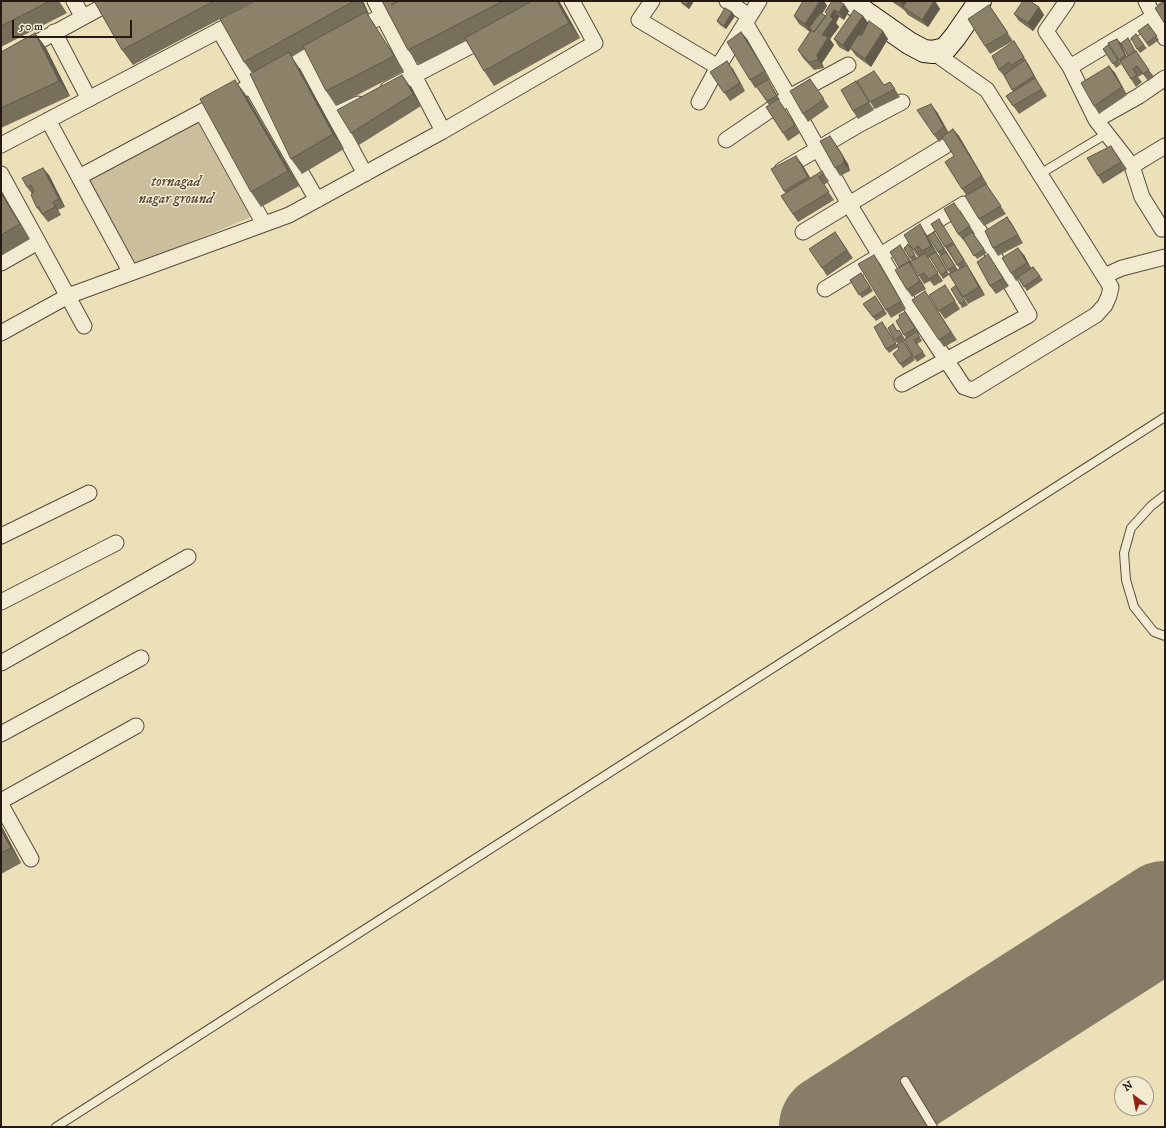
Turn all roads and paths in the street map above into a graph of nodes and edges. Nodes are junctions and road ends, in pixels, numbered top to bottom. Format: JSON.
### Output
{"nodes":[{"id":1,"x":74,"y":1,"type":"edge"},
{"id":2,"x":113,"y":1,"type":"edge"},
{"id":3,"x":275,"y":1,"type":"edge"},
{"id":4,"x":375,"y":1,"type":"edge"},
{"id":5,"x":572,"y":1,"type":"edge"},
{"id":6,"x":652,"y":1,"type":"edge"},
{"id":7,"x":727,"y":1,"type":"edge"},
{"id":8,"x":759,"y":1,"type":"edge"},
{"id":9,"x":849,"y":1,"type":"edge"},
{"id":10,"x":980,"y":1,"type":"edge"},
{"id":11,"x":1067,"y":1,"type":"edge"},
{"id":12,"x":1146,"y":1,"type":"edge"},
{"id":13,"x":1160,"y":13,"type":"edge"},
{"id":14,"x":82,"y":16,"type":"junction"},
{"id":15,"x":403,"y":20,"type":"edge"},
{"id":16,"x":748,"y":20,"type":"junction"},
{"id":17,"x":386,"y":22,"type":"junction"},
{"id":18,"x":219,"y":30,"type":"junction"},
{"id":19,"x":502,"y":30,"type":"edge"},
{"id":20,"x":54,"y":32,"type":"junction"},
{"id":21,"x":1165,"y":38,"type":"edge"},
{"id":22,"x":934,"y":52,"type":"junction"},
{"id":23,"x":303,"y":58,"type":"junction"},
{"id":24,"x":1,"y":62,"type":"edge"},
{"id":25,"x":848,"y":65,"type":"dead end"},
{"id":26,"x":718,"y":67,"type":"junction"},
{"id":27,"x":1070,"y":67,"type":"junction"},
{"id":28,"x":414,"y":76,"type":"junction"},
{"id":29,"x":1165,"y":78,"type":"edge"},
{"id":30,"x":251,"y":86,"type":"junction"},
{"id":31,"x":789,"y":97,"type":"junction"},
{"id":32,"x":89,"y":99,"type":"junction"},
{"id":33,"x":699,"y":102,"type":"dead end"},
{"id":34,"x":902,"y":102,"type":"dead end"},
{"id":35,"x":202,"y":112,"type":"junction"},
{"id":36,"x":334,"y":115,"type":"junction"},
{"id":37,"x":48,"y":120,"type":"junction"},
{"id":38,"x":1096,"y":120,"type":"junction"},
{"id":39,"x":443,"y":131,"type":"junction"},
{"id":40,"x":1106,"y":134,"type":"junction"},
{"id":41,"x":726,"y":140,"type":"dead end"},
{"id":42,"x":1,"y":145,"type":"edge"},
{"id":43,"x":944,"y":146,"type":"edge"},
{"id":44,"x":1165,"y":146,"type":"edge"},
{"id":45,"x":818,"y":150,"type":"junction"},
{"id":46,"x":1132,"y":166,"type":"junction"},
{"id":47,"x":365,"y":174,"type":"junction"},
{"id":48,"x":774,"y":174,"type":"edge"},
{"id":49,"x":1040,"y":174,"type":"junction"},
{"id":50,"x":1,"y":175,"type":"edge"},
{"id":51,"x":79,"y":178,"type":"junction"},
{"id":52,"x":317,"y":200,"type":"junction"},
{"id":53,"x":849,"y":204,"type":"junction"},
{"id":54,"x":264,"y":224,"type":"junction"},
{"id":55,"x":1165,"y":228,"type":"edge"},
{"id":56,"x":803,"y":232,"type":"dead end"},
{"id":57,"x":38,"y":242,"type":"junction"},
{"id":58,"x":881,"y":254,"type":"junction"},
{"id":59,"x":1165,"y":257,"type":"edge"},
{"id":60,"x":1,"y":263,"type":"edge"},
{"id":61,"x":131,"y":273,"type":"junction"},
{"id":62,"x":1104,"y":276,"type":"junction"},
{"id":63,"x":825,"y":289,"type":"dead end"},
{"id":64,"x":68,"y":296,"type":"junction"},
{"id":65,"x":84,"y":326,"type":"dead end"},
{"id":66,"x":1,"y":333,"type":"edge"},
{"id":67,"x":945,"y":360,"type":"junction"},
{"id":68,"x":902,"y":384,"type":"dead end"},
{"id":69,"x":1165,"y":416,"type":"edge"},
{"id":70,"x":89,"y":493,"type":"dead end"},
{"id":71,"x":1165,"y":495,"type":"edge"},
{"id":72,"x":1,"y":536,"type":"edge"},
{"id":73,"x":116,"y":543,"type":"dead end"},
{"id":74,"x":188,"y":557,"type":"dead end"},
{"id":75,"x":1,"y":602,"type":"edge"},
{"id":76,"x":1165,"y":636,"type":"edge"},
{"id":77,"x":141,"y":658,"type":"dead end"},
{"id":78,"x":1,"y":664,"type":"edge"},
{"id":79,"x":136,"y":726,"type":"dead end"},
{"id":80,"x":1,"y":734,"type":"edge"},
{"id":81,"x":1,"y":801,"type":"edge"},
{"id":82,"x":1,"y":805,"type":"edge"},
{"id":83,"x":31,"y":859,"type":"dead end"},
{"id":84,"x":905,"y":1081,"type":"dead end"},
{"id":85,"x":56,"y":1127,"type":"edge"},
{"id":86,"x":933,"y":1127,"type":"edge"}],
"edges":[{"from":1,"to":14,"type":"street"},
{"from":2,"to":14,"type":"street"},
{"from":3,"to":18,"type":"street"},
{"from":4,"to":17,"type":"street"},
{"from":5,"to":39,"type":"street"},
{"from":6,"to":26,"type":"street"},
{"from":7,"to":16,"type":"street"},
{"from":8,"to":16,"type":"street"},
{"from":9,"to":22,"type":"street"},
{"from":10,"to":22,"type":"street"},
{"from":11,"to":27,"type":"street"},
{"from":12,"to":13,"type":"street"},
{"from":13,"to":21,"type":"street"},
{"from":13,"to":27,"type":"street"},
{"from":14,"to":20,"type":"street"},
{"from":15,"to":17,"type":"street"},
{"from":16,"to":26,"type":"street"},
{"from":16,"to":31,"type":"street"},
{"from":17,"to":23,"type":"street"},
{"from":17,"to":28,"type":"street"},
{"from":18,"to":30,"type":"street"},
{"from":18,"to":32,"type":"street"},
{"from":19,"to":28,"type":"street"},
{"from":20,"to":24,"type":"street"},
{"from":20,"to":32,"type":"street"},
{"from":22,"to":49,"type":"street"},
{"from":23,"to":30,"type":"street"},
{"from":23,"to":36,"type":"street"},
{"from":25,"to":31,"type":"street"},
{"from":26,"to":33,"type":"street"},
{"from":27,"to":38,"type":"street"},
{"from":28,"to":36,"type":"street"},
{"from":28,"to":39,"type":"street"},
{"from":29,"to":38,"type":"street"},
{"from":30,"to":35,"type":"street"},
{"from":30,"to":52,"type":"street"},
{"from":31,"to":41,"type":"street"},
{"from":31,"to":45,"type":"street"},
{"from":32,"to":37,"type":"street"},
{"from":34,"to":45,"type":"street"},
{"from":35,"to":51,"type":"street"},
{"from":35,"to":54,"type":"street"},
{"from":36,"to":47,"type":"street"},
{"from":37,"to":42,"type":"street"},
{"from":37,"to":51,"type":"street"},
{"from":38,"to":40,"type":"street"},
{"from":39,"to":47,"type":"street"},
{"from":40,"to":46,"type":"street"},
{"from":40,"to":49,"type":"lane"},
{"from":43,"to":53,"type":"street"},
{"from":44,"to":46,"type":"street"},
{"from":45,"to":48,"type":"street"},
{"from":45,"to":53,"type":"street"},
{"from":46,"to":55,"type":"street"},
{"from":47,"to":52,"type":"street"},
{"from":49,"to":62,"type":"street"},
{"from":50,"to":57,"type":"street"},
{"from":51,"to":61,"type":"street"},
{"from":52,"to":54,"type":"street"},
{"from":53,"to":56,"type":"street"},
{"from":53,"to":58,"type":"street"},
{"from":54,"to":61,"type":"street"},
{"from":57,"to":60,"type":"street"},
{"from":57,"to":64,"type":"street"},
{"from":58,"to":63,"type":"street"},
{"from":58,"to":67,"type":"street"},
{"from":58,"to":67,"type":"street"},
{"from":59,"to":62,"type":"street"},
{"from":61,"to":64,"type":"street"},
{"from":62,"to":67,"type":"street"},
{"from":64,"to":65,"type":"street"},
{"from":64,"to":66,"type":"street"},
{"from":67,"to":68,"type":"street"},
{"from":69,"to":85,"type":"lane"},
{"from":70,"to":72,"type":"street"},
{"from":71,"to":76,"type":"lane"},
{"from":73,"to":75,"type":"street"},
{"from":74,"to":78,"type":"street"},
{"from":77,"to":80,"type":"street"},
{"from":79,"to":81,"type":"street"},
{"from":82,"to":83,"type":"street"},
{"from":84,"to":86,"type":"lane"}]}
